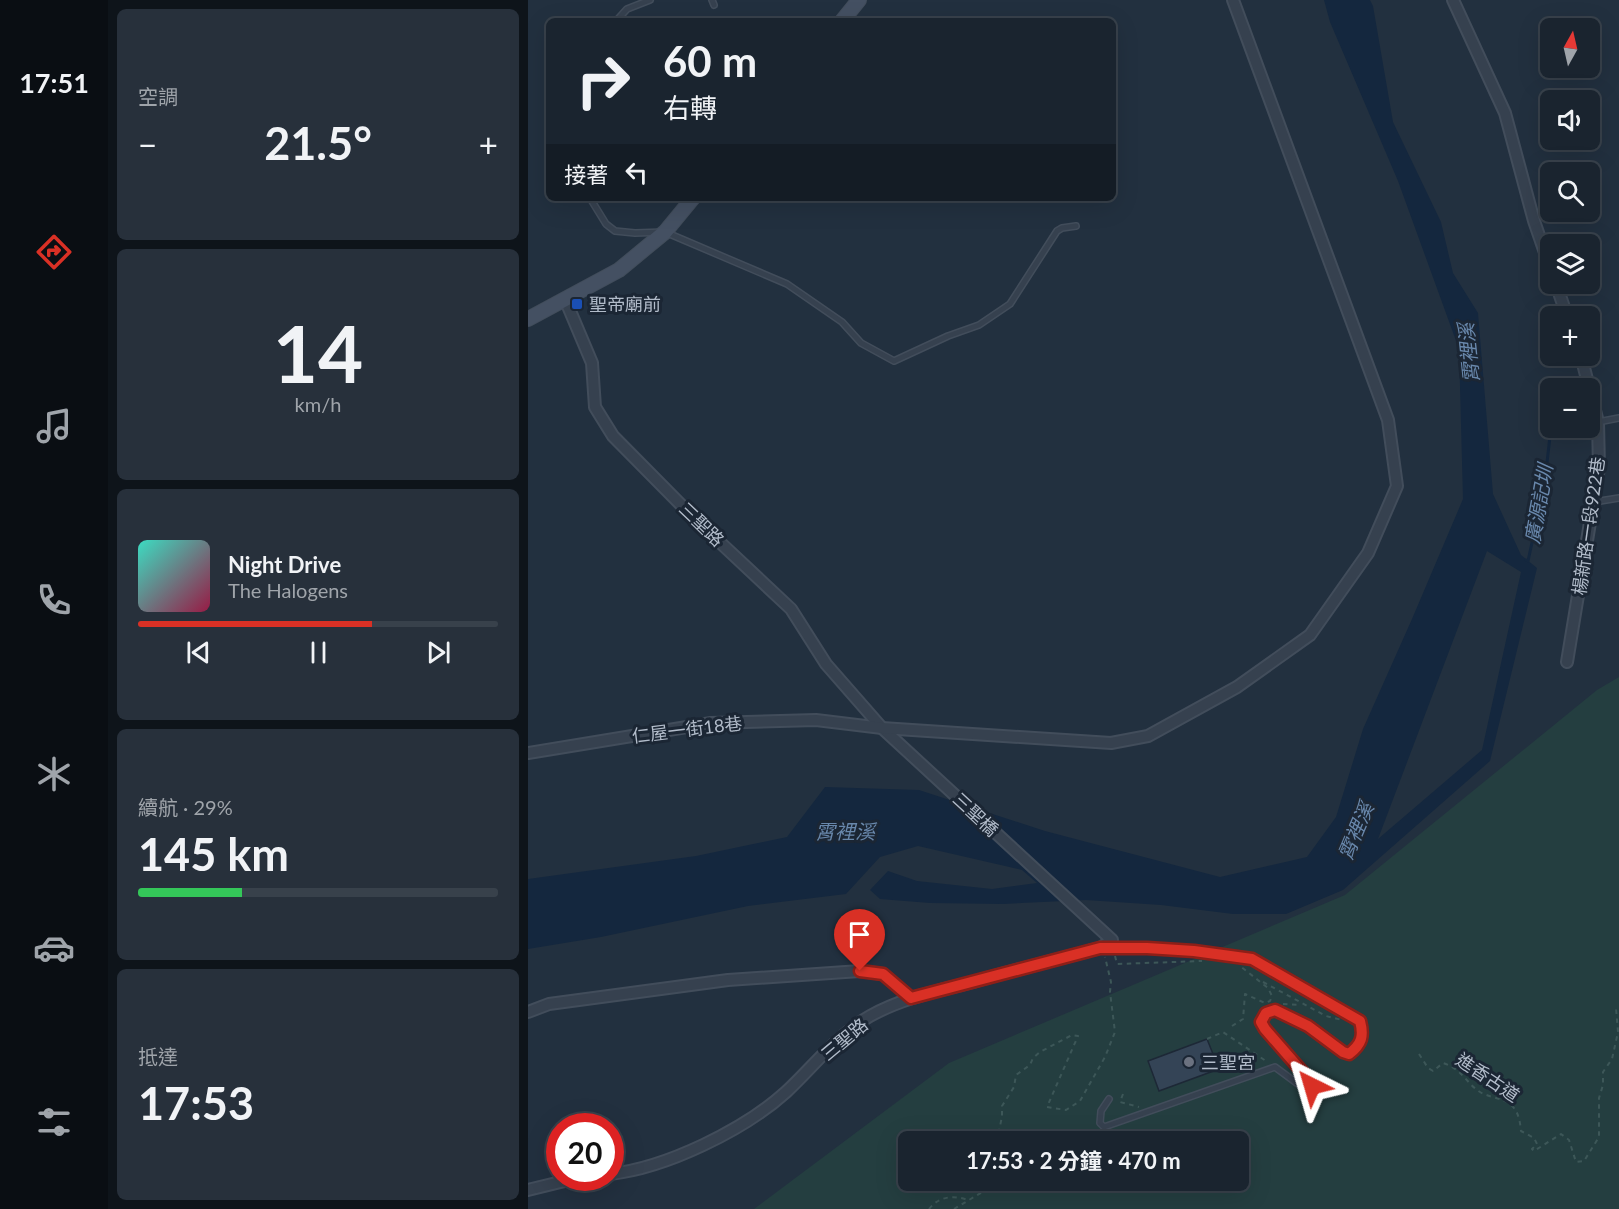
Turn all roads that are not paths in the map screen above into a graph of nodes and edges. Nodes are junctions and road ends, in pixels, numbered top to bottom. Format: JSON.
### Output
{"nodes":[{"id":1,"x":650,"y":0,"type":"edge"},
{"id":2,"x":859,"y":0,"type":"edge"},
{"id":3,"x":1233,"y":0,"type":"edge"},
{"id":4,"x":1453,"y":0,"type":"edge"},
{"id":5,"x":619,"y":18,"type":"edge"},
{"id":6,"x":844,"y":18,"type":"edge"},
{"id":7,"x":592,"y":201,"type":"edge"},
{"id":8,"x":691,"y":201,"type":"edge"},
{"id":9,"x":1076,"y":226,"type":"dead end"},
{"id":10,"x":665,"y":232,"type":"junction"},
{"id":11,"x":1540,"y":238,"type":"edge"},
{"id":12,"x":565,"y":299,"type":"junction"},
{"id":13,"x":528,"y":319,"type":"edge"},
{"id":14,"x":1619,"y":418,"type":"edge"},
{"id":15,"x":1600,"y":422,"type":"edge"},
{"id":16,"x":1598,"y":438,"type":"edge"},
{"id":17,"x":1619,"y":498,"type":"edge"},
{"id":18,"x":1594,"y":502,"type":"junction"},
{"id":19,"x":1567,"y":662,"type":"dead end"},
{"id":20,"x":882,"y":728,"type":"junction"},
{"id":21,"x":528,"y":753,"type":"edge"},
{"id":22,"x":1100,"y":948,"type":"junction"},
{"id":23,"x":911,"y":998,"type":"junction"},
{"id":24,"x":528,"y":1012,"type":"edge"},
{"id":25,"x":1109,"y":1099,"type":"dead end"},
{"id":26,"x":624,"y":1172,"type":"edge"},
{"id":27,"x":546,"y":1186,"type":"edge"},
{"id":28,"x":528,"y":1190,"type":"edge"}],
"edges":[{"from":1,"to":5,"type":"lane"},
{"from":2,"to":6,"type":"main road"},
{"from":3,"to":20,"type":"street","name":"仁屋一街18巷"},
{"from":4,"to":11,"type":"street"},
{"from":7,"to":10,"type":"lane"},
{"from":8,"to":10,"type":"main road"},
{"from":9,"to":10,"type":"lane"},
{"from":10,"to":12,"type":"main road"},
{"from":12,"to":13,"type":"main road"},
{"from":12,"to":20,"type":"street","name":"三聖路"},
{"from":14,"to":15,"type":"lane"},
{"from":16,"to":18,"type":"street","name":"楊新路一段922巷"},
{"from":17,"to":18,"type":"lane"},
{"from":18,"to":19,"type":"street","name":"楊新路一段922巷"},
{"from":20,"to":21,"type":"street","name":"仁屋一街18巷"},
{"from":20,"to":22,"type":"street","name":"三聖橋"},
{"from":22,"to":23,"type":"street","name":"三聖路"},
{"from":22,"to":25,"type":"lane"},
{"from":23,"to":24,"type":"street"},
{"from":23,"to":26,"type":"street","name":"三聖路"},
{"from":27,"to":28,"type":"street"}]}
